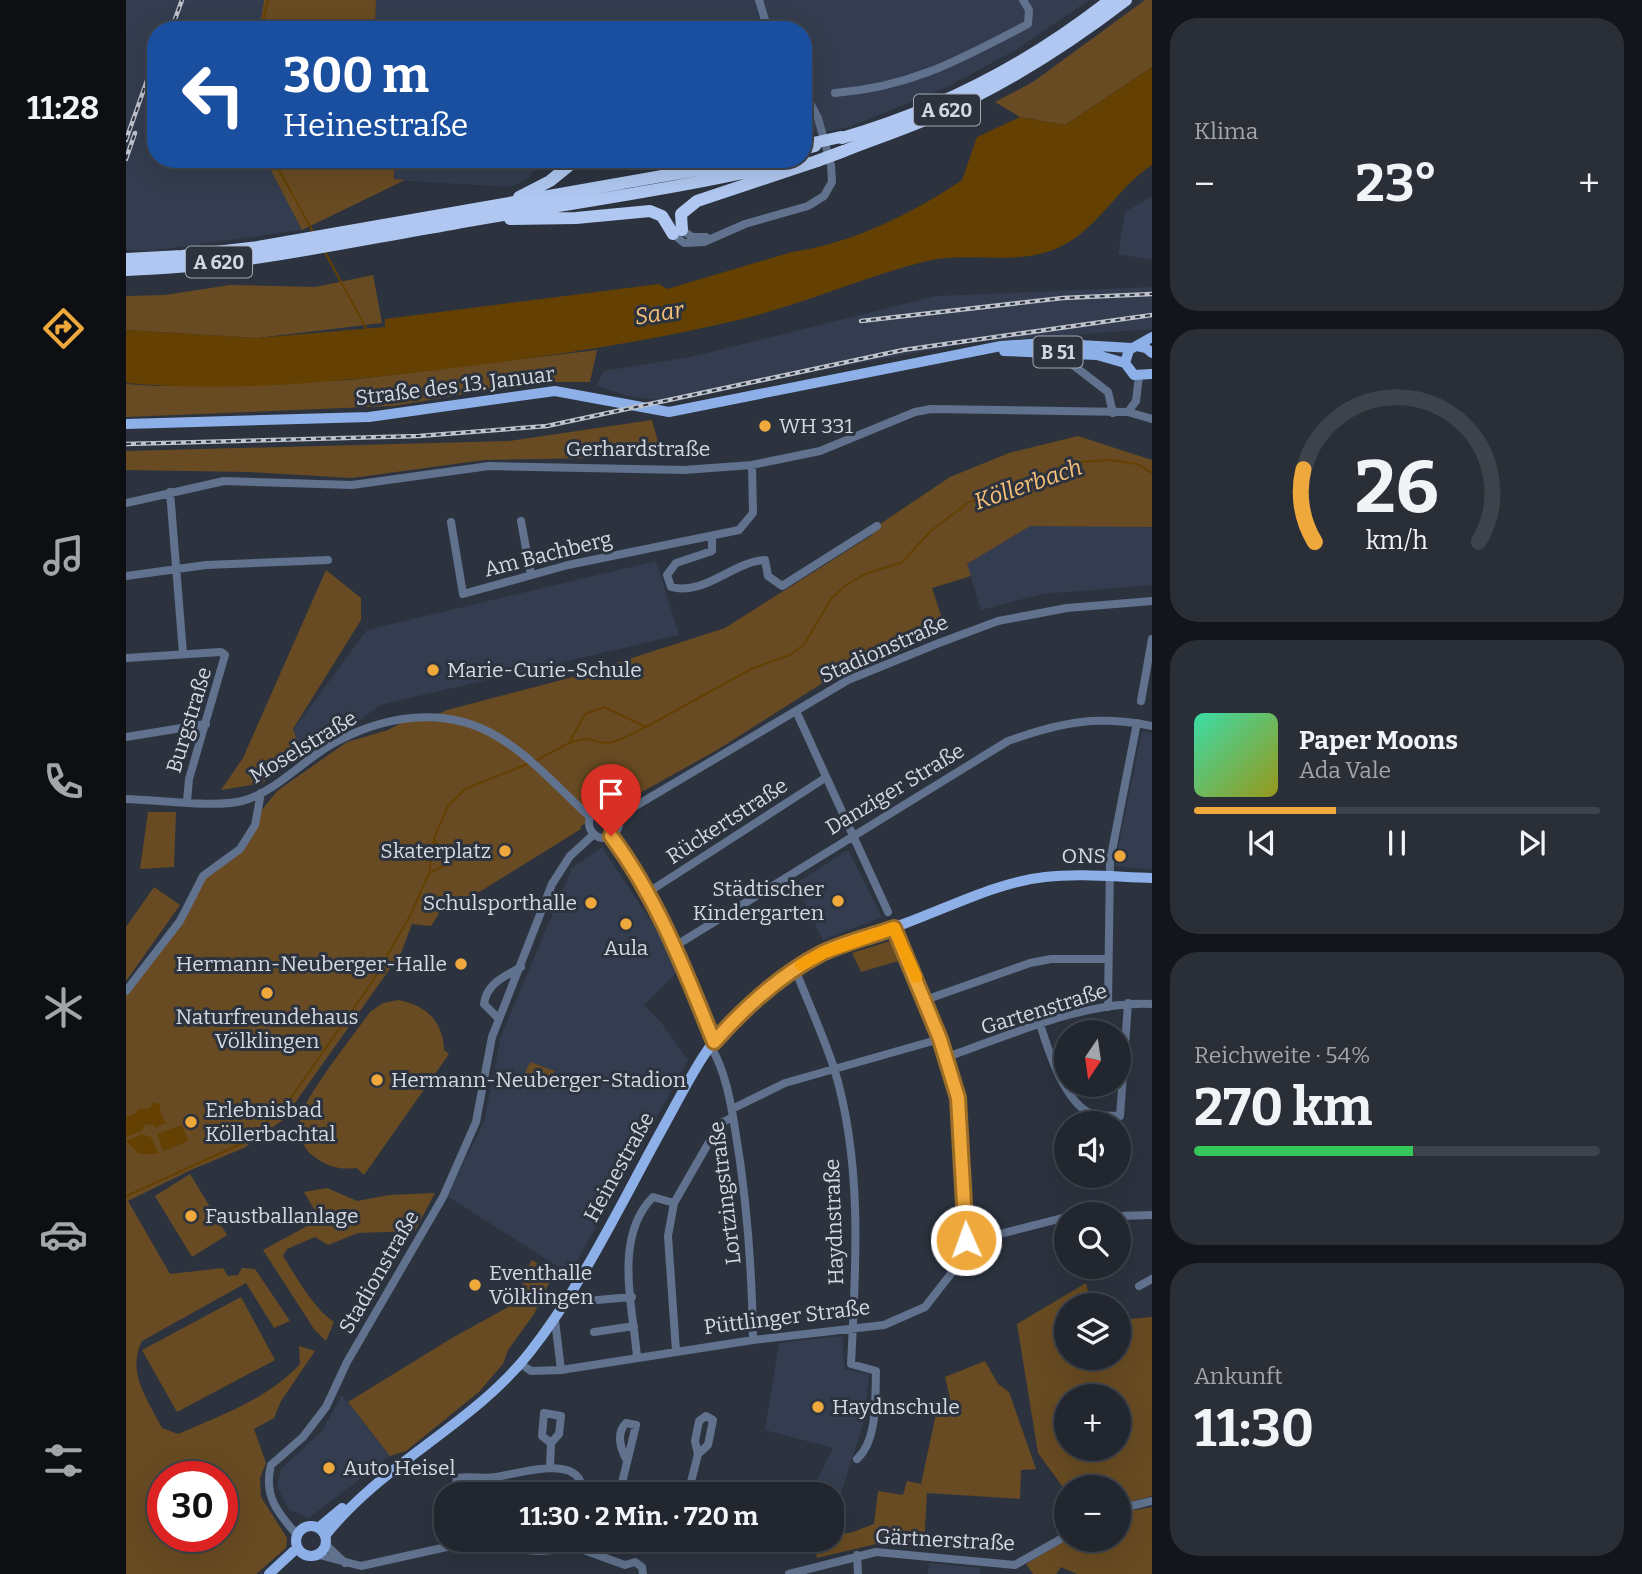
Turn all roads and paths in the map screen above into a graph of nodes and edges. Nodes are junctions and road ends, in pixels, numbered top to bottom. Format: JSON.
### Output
{"nodes":[{"id":1,"x":759,"y":0,"type":"edge"},
{"id":2,"x":1023,"y":0,"type":"edge"},
{"id":3,"x":1104,"y":0,"type":"edge"},
{"id":4,"x":1110,"y":0,"type":"edge"},
{"id":5,"x":1126,"y":0,"type":"edge"},
{"id":6,"x":1132,"y":0,"type":"edge"},
{"id":7,"x":1101,"y":19,"type":"junction"},
{"id":8,"x":765,"y":21,"type":"edge"},
{"id":9,"x":1076,"y":25,"type":"junction"},
{"id":10,"x":835,"y":93,"type":"dead end"},
{"id":11,"x":812,"y":107,"type":"edge"},
{"id":12,"x":845,"y":142,"type":"junction"},
{"id":13,"x":812,"y":151,"type":"edge"},
{"id":14,"x":564,"y":168,"type":"edge"},
{"id":15,"x":714,"y":168,"type":"edge"},
{"id":16,"x":725,"y":168,"type":"edge"},
{"id":17,"x":772,"y":168,"type":"edge"},
{"id":18,"x":477,"y":215,"type":"junction"},
{"id":19,"x":678,"y":232,"type":"junction"},
{"id":20,"x":310,"y":244,"type":"junction"},
{"id":21,"x":126,"y":259,"type":"edge"},
{"id":22,"x":126,"y":270,"type":"edge"},
{"id":23,"x":1152,"y":337,"type":"edge"},
{"id":24,"x":1135,"y":347,"type":"junction"},
{"id":25,"x":990,"y":349,"type":"junction"},
{"id":26,"x":1152,"y":353,"type":"edge"},
{"id":27,"x":1125,"y":363,"type":"junction"},
{"id":28,"x":1073,"y":365,"type":"dead end"},
{"id":29,"x":1149,"y":372,"type":"edge"},
{"id":30,"x":1128,"y":412,"type":"junction"},
{"id":31,"x":1113,"y":413,"type":"junction"},
{"id":32,"x":1148,"y":417,"type":"edge"},
{"id":33,"x":126,"y":424,"type":"edge"},
{"id":34,"x":751,"y":465,"type":"junction"},
{"id":35,"x":170,"y":492,"type":"junction"},
{"id":36,"x":126,"y":503,"type":"edge"},
{"id":37,"x":521,"y":521,"type":"dead end"},
{"id":38,"x":451,"y":522,"type":"dead end"},
{"id":39,"x":877,"y":526,"type":"dead end"},
{"id":40,"x":712,"y":536,"type":"junction"},
{"id":41,"x":328,"y":560,"type":"dead end"},
{"id":42,"x":176,"y":567,"type":"junction"},
{"id":43,"x":531,"y":575,"type":"junction"},
{"id":44,"x":126,"y":576,"type":"edge"},
{"id":45,"x":1152,"y":601,"type":"edge"},
{"id":46,"x":1152,"y":639,"type":"edge"},
{"id":47,"x":183,"y":653,"type":"junction"},
{"id":48,"x":126,"y":658,"type":"edge"},
{"id":49,"x":1141,"y":701,"type":"dead end"},
{"id":50,"x":796,"y":711,"type":"junction"},
{"id":51,"x":1137,"y":723,"type":"junction"},
{"id":52,"x":206,"y":724,"type":"junction"},
{"id":53,"x":1152,"y":726,"type":"edge"},
{"id":54,"x":126,"y":737,"type":"edge"},
{"id":55,"x":825,"y":778,"type":"junction"},
{"id":56,"x":261,"y":793,"type":"junction"},
{"id":57,"x":126,"y":799,"type":"edge"},
{"id":58,"x":187,"y":801,"type":"junction"},
{"id":59,"x":590,"y":817,"type":"junction"},
{"id":60,"x":617,"y":817,"type":"junction"},
{"id":61,"x":594,"y":834,"type":"junction"},
{"id":62,"x":852,"y":835,"type":"junction"},
{"id":63,"x":611,"y":836,"type":"junction"},
{"id":64,"x":1110,"y":876,"type":"junction"},
{"id":65,"x":1152,"y":878,"type":"edge"},
{"id":66,"x":648,"y":893,"type":"junction"},
{"id":67,"x":887,"y":912,"type":"dead end"},
{"id":68,"x":894,"y":928,"type":"junction"},
{"id":69,"x":675,"y":946,"type":"junction"},
{"id":70,"x":1107,"y":958,"type":"junction"},
{"id":71,"x":521,"y":967,"type":"junction"},
{"id":72,"x":795,"y":969,"type":"junction"},
{"id":73,"x":126,"y":990,"type":"edge"},
{"id":74,"x":925,"y":1000,"type":"junction"},
{"id":75,"x":1128,"y":1003,"type":"junction"},
{"id":76,"x":1152,"y":1004,"type":"edge"},
{"id":77,"x":1108,"y":1007,"type":"junction"},
{"id":78,"x":499,"y":1018,"type":"junction"},
{"id":79,"x":1040,"y":1024,"type":"junction"},
{"id":80,"x":708,"y":1028,"type":"junction"},
{"id":81,"x":940,"y":1039,"type":"junction"},
{"id":82,"x":712,"y":1045,"type":"junction"},
{"id":83,"x":947,"y":1058,"type":"junction"},
{"id":84,"x":834,"y":1068,"type":"junction"},
{"id":85,"x":688,"y":1083,"type":"junction"},
{"id":86,"x":733,"y":1113,"type":"junction"},
{"id":87,"x":674,"y":1203,"type":"junction"},
{"id":88,"x":1152,"y":1215,"type":"edge"},
{"id":89,"x":1131,"y":1216,"type":"edge"},
{"id":90,"x":1054,"y":1220,"type":"edge"},
{"id":91,"x":968,"y":1252,"type":"junction"},
{"id":92,"x":1152,"y":1279,"type":"edge"},
{"id":93,"x":1139,"y":1286,"type":"dead end"},
{"id":94,"x":632,"y":1297,"type":"junction"},
{"id":95,"x":597,"y":1300,"type":"dead end"},
{"id":96,"x":555,"y":1320,"type":"junction"},
{"id":97,"x":634,"y":1326,"type":"junction"},
{"id":98,"x":852,"y":1327,"type":"junction"},
{"id":99,"x":594,"y":1332,"type":"dead end"},
{"id":100,"x":753,"y":1340,"type":"junction"},
{"id":101,"x":677,"y":1351,"type":"junction"},
{"id":102,"x":637,"y":1357,"type":"junction"},
{"id":103,"x":521,"y":1364,"type":"junction"},
{"id":104,"x":561,"y":1370,"type":"junction"},
{"id":105,"x":551,"y":1443,"type":"dead end"},
{"id":106,"x":698,"y":1454,"type":"dead end"},
{"id":107,"x":626,"y":1459,"type":"dead end"},
{"id":108,"x":857,"y":1459,"type":"dead end"},
{"id":109,"x":550,"y":1467,"type":"junction"},
{"id":110,"x":456,"y":1482,"type":"edge"},
{"id":111,"x":577,"y":1482,"type":"edge"},
{"id":112,"x":622,"y":1482,"type":"edge"},
{"id":113,"x":691,"y":1482,"type":"edge"},
{"id":114,"x":1152,"y":1501,"type":"edge"},
{"id":115,"x":1131,"y":1505,"type":"edge"},
{"id":116,"x":300,"y":1532,"type":"junction"},
{"id":117,"x":323,"y":1536,"type":"junction"},
{"id":118,"x":1054,"y":1543,"type":"edge"},
{"id":119,"x":434,"y":1548,"type":"edge"},
{"id":120,"x":301,"y":1552,"type":"junction"},
{"id":121,"x":591,"y":1552,"type":"edge"},
{"id":122,"x":319,"y":1555,"type":"junction"},
{"id":123,"x":857,"y":1555,"type":"junction"},
{"id":124,"x":345,"y":1563,"type":"junction"},
{"id":125,"x":624,"y":1570,"type":"edge"},
{"id":126,"x":270,"y":1574,"type":"edge"},
{"id":127,"x":643,"y":1574,"type":"edge"},
{"id":128,"x":789,"y":1574,"type":"edge"},
{"id":129,"x":858,"y":1574,"type":"edge"}],
"edges":[{"from":1,"to":8,"type":"street"},
{"from":2,"to":10,"type":"street"},
{"from":3,"to":9,"type":"highway"},
{"from":4,"to":9,"type":"highway","number":"A 620"},
{"from":5,"to":7,"type":"highway","number":"A 620"},
{"from":6,"to":7,"type":"highway"},
{"from":7,"to":12,"type":"highway","number":"A 620"},
{"from":9,"to":12,"type":"highway","number":"A 620"},
{"from":11,"to":19,"type":"street"},
{"from":12,"to":13,"type":"highway","number":"A 620","bridge":true},
{"from":14,"to":18,"type":"highway"},
{"from":15,"to":18,"type":"highway","number":"A 620"},
{"from":16,"to":18,"type":"highway","number":"A 620"},
{"from":17,"to":19,"type":"highway"},
{"from":18,"to":19,"type":"highway"},
{"from":18,"to":20,"type":"highway","number":"A 620"},
{"from":20,"to":21,"type":"highway","number":"A 620"},
{"from":20,"to":22,"type":"highway","number":"A 620"},
{"from":23,"to":24,"type":"main road"},
{"from":24,"to":25,"type":"main road","name":"Straße des 13. Januar"},
{"from":24,"to":26,"type":"main road"},
{"from":24,"to":27,"type":"main road"},
{"from":25,"to":27,"type":"main road","name":"Straße des 13. Januar","number":"B 51"},
{"from":25,"to":33,"type":"main road","name":"Straße des 13. Januar"},
{"from":27,"to":29,"type":"main road"},
{"from":28,"to":31,"type":"street"},
{"from":29,"to":30,"type":"street"},
{"from":30,"to":31,"type":"street","name":"Gerhardstraße"},
{"from":30,"to":32,"type":"street","name":"Gerhardstraße"},
{"from":31,"to":34,"type":"street","name":"Gerhardstraße"},
{"from":34,"to":35,"type":"street","name":"Gerhardstraße"},
{"from":34,"to":40,"type":"street","name":"Am Bachberg"},
{"from":35,"to":36,"type":"street","name":"Gerhardstraße"},
{"from":35,"to":42,"type":"street"},
{"from":37,"to":43,"type":"street"},
{"from":38,"to":43,"type":"street","name":"Am Bachberg"},
{"from":39,"to":40,"type":"street","name":"Am Bachberg"},
{"from":40,"to":43,"type":"street","name":"Am Bachberg"},
{"from":41,"to":42,"type":"street"},
{"from":42,"to":44,"type":"street"},
{"from":42,"to":47,"type":"street"},
{"from":45,"to":50,"type":"street","name":"Stadionstraße"},
{"from":46,"to":49,"type":"street"},
{"from":47,"to":48,"type":"street"},
{"from":47,"to":52,"type":"street","name":"Burgstraße"},
{"from":50,"to":55,"type":"street"},
{"from":50,"to":60,"type":"street","name":"Stadionstraße"},
{"from":51,"to":53,"type":"street","name":"Danziger Straße"},
{"from":51,"to":62,"type":"street","name":"Danziger Straße"},
{"from":51,"to":64,"type":"street"},
{"from":52,"to":54,"type":"street"},
{"from":52,"to":58,"type":"street","name":"Burgstraße"},
{"from":55,"to":62,"type":"street"},
{"from":55,"to":66,"type":"street","name":"Rückertstraße"},
{"from":56,"to":58,"type":"street","name":"Moselstraße"},
{"from":56,"to":59,"type":"street","name":"Moselstraße"},
{"from":56,"to":73,"type":"street"},
{"from":57,"to":58,"type":"street","name":"Moselstraße"},
{"from":59,"to":60,"type":"street"},
{"from":59,"to":61,"type":"street"},
{"from":60,"to":63,"type":"street"},
{"from":61,"to":63,"type":"street"},
{"from":61,"to":71,"type":"street","name":"Stadionstraße"},
{"from":62,"to":67,"type":"street"},
{"from":62,"to":69,"type":"street","name":"Danziger Straße"},
{"from":63,"to":66,"type":"street","name":"Lortzingstraße"},
{"from":64,"to":65,"type":"main road","name":"Heinestraße"},
{"from":64,"to":68,"type":"main road","name":"Heinestraße"},
{"from":64,"to":70,"type":"street"},
{"from":66,"to":69,"type":"street","name":"Lortzingstraße"},
{"from":68,"to":72,"type":"main road","name":"Heinestraße"},
{"from":68,"to":74,"type":"street"},
{"from":69,"to":80,"type":"street","name":"Lortzingstraße"},
{"from":70,"to":74,"type":"street"},
{"from":70,"to":77,"type":"street"},
{"from":71,"to":78,"type":"street","name":"Stadionstraße"},
{"from":71,"to":78,"type":"street"},
{"from":72,"to":82,"type":"main road","name":"Heinestraße"},
{"from":72,"to":84,"type":"street","name":"Haydnstraße"},
{"from":74,"to":81,"type":"street"},
{"from":75,"to":76,"type":"street","name":"Gartenstraße"},
{"from":75,"to":77,"type":"street","name":"Gartenstraße"},
{"from":75,"to":79,"type":"street"},
{"from":77,"to":79,"type":"street","name":"Gartenstraße"},
{"from":78,"to":116,"type":"street","name":"Stadionstraße"},
{"from":79,"to":83,"type":"street","name":"Gartenstraße"},
{"from":80,"to":82,"type":"street","name":"Lortzingstraße"},
{"from":80,"to":85,"type":"street"},
{"from":81,"to":83,"type":"street"},
{"from":81,"to":84,"type":"street"},
{"from":82,"to":85,"type":"main road","name":"Heinestraße"},
{"from":82,"to":86,"type":"street","name":"Lortzingstraße"},
{"from":83,"to":91,"type":"street"},
{"from":84,"to":86,"type":"street"},
{"from":84,"to":98,"type":"street","name":"Haydnstraße"},
{"from":85,"to":96,"type":"main road","name":"Heinestraße"},
{"from":86,"to":87,"type":"street"},
{"from":86,"to":100,"type":"street","name":"Lortzingstraße"},
{"from":87,"to":94,"type":"street"},
{"from":87,"to":101,"type":"street"},
{"from":88,"to":89,"type":"street"},
{"from":90,"to":91,"type":"street","name":"Püttlinger Straße"},
{"from":91,"to":98,"type":"street","name":"Püttlinger Straße"},
{"from":92,"to":93,"type":"street"},
{"from":94,"to":95,"type":"street"},
{"from":94,"to":97,"type":"street"},
{"from":96,"to":103,"type":"main road","name":"Heinestraße"},
{"from":96,"to":104,"type":"street"},
{"from":97,"to":99,"type":"street"},
{"from":97,"to":102,"type":"street"},
{"from":98,"to":100,"type":"street","name":"Püttlinger Straße"},
{"from":98,"to":108,"type":"street","name":"Haydnstraße"},
{"from":100,"to":101,"type":"street","name":"Püttlinger Straße"},
{"from":101,"to":102,"type":"street","name":"Püttlinger Straße"},
{"from":102,"to":104,"type":"street","name":"Püttlinger Straße"},
{"from":103,"to":104,"type":"street","name":"Püttlinger Straße"},
{"from":103,"to":117,"type":"main road"},
{"from":105,"to":109,"type":"street"},
{"from":106,"to":113,"type":"street"},
{"from":107,"to":112,"type":"street"},
{"from":109,"to":110,"type":"street"},
{"from":109,"to":111,"type":"street"},
{"from":114,"to":115,"type":"street"},
{"from":116,"to":117,"type":"main road"},
{"from":116,"to":120,"type":"main road"},
{"from":117,"to":122,"type":"main road"},
{"from":117,"to":124,"type":"street"},
{"from":118,"to":123,"type":"street","name":"Gärtnerstraße"},
{"from":119,"to":124,"type":"street"},
{"from":120,"to":122,"type":"main road"},
{"from":120,"to":126,"type":"main road"},
{"from":121,"to":125,"type":"street"},
{"from":122,"to":124,"type":"street"},
{"from":123,"to":128,"type":"street","name":"Gärtnerstraße"},
{"from":123,"to":129,"type":"street","name":"Gärtnerstraße"},
{"from":125,"to":127,"type":"street"}]}
